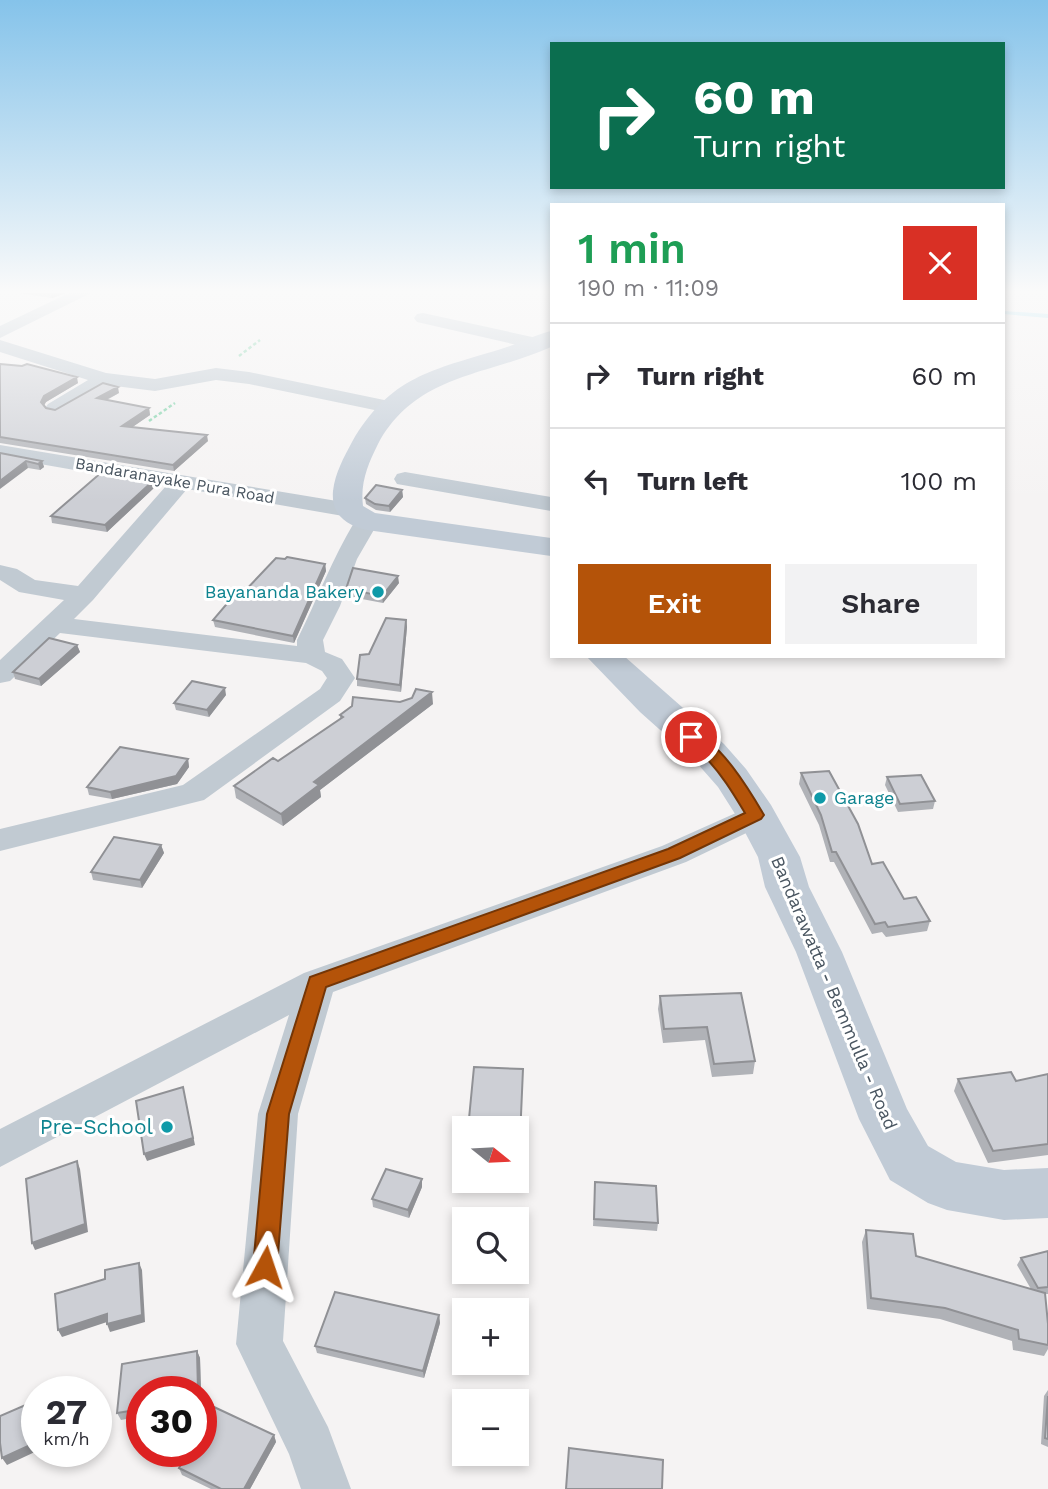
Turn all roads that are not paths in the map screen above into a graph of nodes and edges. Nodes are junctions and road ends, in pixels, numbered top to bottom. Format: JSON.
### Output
{"nodes":[{"id":1,"x":51,"y":362,"type":"edge"},
{"id":2,"x":483,"y":362,"type":"edge"},
{"id":3,"x":103,"y":379,"type":"junction"},
{"id":4,"x":389,"y":407,"type":"junction"},
{"id":5,"x":55,"y":408,"type":"edge"},
{"id":6,"x":0,"y":451,"type":"edge"},
{"id":7,"x":405,"y":479,"type":"dead end"},
{"id":8,"x":181,"y":482,"type":"junction"},
{"id":9,"x":550,"y":504,"type":"edge"},
{"id":10,"x":358,"y":516,"type":"junction"},
{"id":11,"x":550,"y":547,"type":"edge"},
{"id":12,"x":0,"y":572,"type":"edge"},
{"id":13,"x":84,"y":595,"type":"junction"},
{"id":14,"x":54,"y":624,"type":"junction"},
{"id":15,"x":312,"y":656,"type":"junction"},
{"id":16,"x":605,"y":658,"type":"edge"},
{"id":17,"x":0,"y":675,"type":"edge"},
{"id":18,"x":330,"y":695,"type":"junction"},
{"id":19,"x":365,"y":699,"type":"edge"},
{"id":20,"x":755,"y":815,"type":"junction"},
{"id":21,"x":0,"y":840,"type":"edge"},
{"id":22,"x":317,"y":982,"type":"junction"},
{"id":23,"x":0,"y":1149,"type":"edge"},
{"id":24,"x":1048,"y":1193,"type":"edge"},
{"id":25,"x":326,"y":1489,"type":"edge"}],
"edges":[{"from":1,"to":3,"type":"street"},
{"from":2,"to":4,"type":"street"},
{"from":3,"to":4,"type":"street"},
{"from":3,"to":5,"type":"street"},
{"from":4,"to":10,"type":"street"},
{"from":6,"to":8,"type":"street","name":"Bandaranayake Pura Road"},
{"from":7,"to":9,"type":"street"},
{"from":8,"to":10,"type":"street","name":"Bandaranayake Pura Road"},
{"from":8,"to":13,"type":"street"},
{"from":10,"to":11,"type":"street"},
{"from":10,"to":15,"type":"street"},
{"from":12,"to":13,"type":"street"},
{"from":13,"to":14,"type":"street"},
{"from":14,"to":15,"type":"street"},
{"from":14,"to":17,"type":"street"},
{"from":15,"to":18,"type":"street"},
{"from":16,"to":20,"type":"street","name":"Bandarawatta - Bemmulla - Road"},
{"from":18,"to":19,"type":"street"},
{"from":18,"to":21,"type":"street"},
{"from":20,"to":22,"type":"street"},
{"from":20,"to":24,"type":"street","name":"Bandarawatta - Bemmulla - Road"},
{"from":22,"to":23,"type":"street"},
{"from":22,"to":25,"type":"street"}]}
